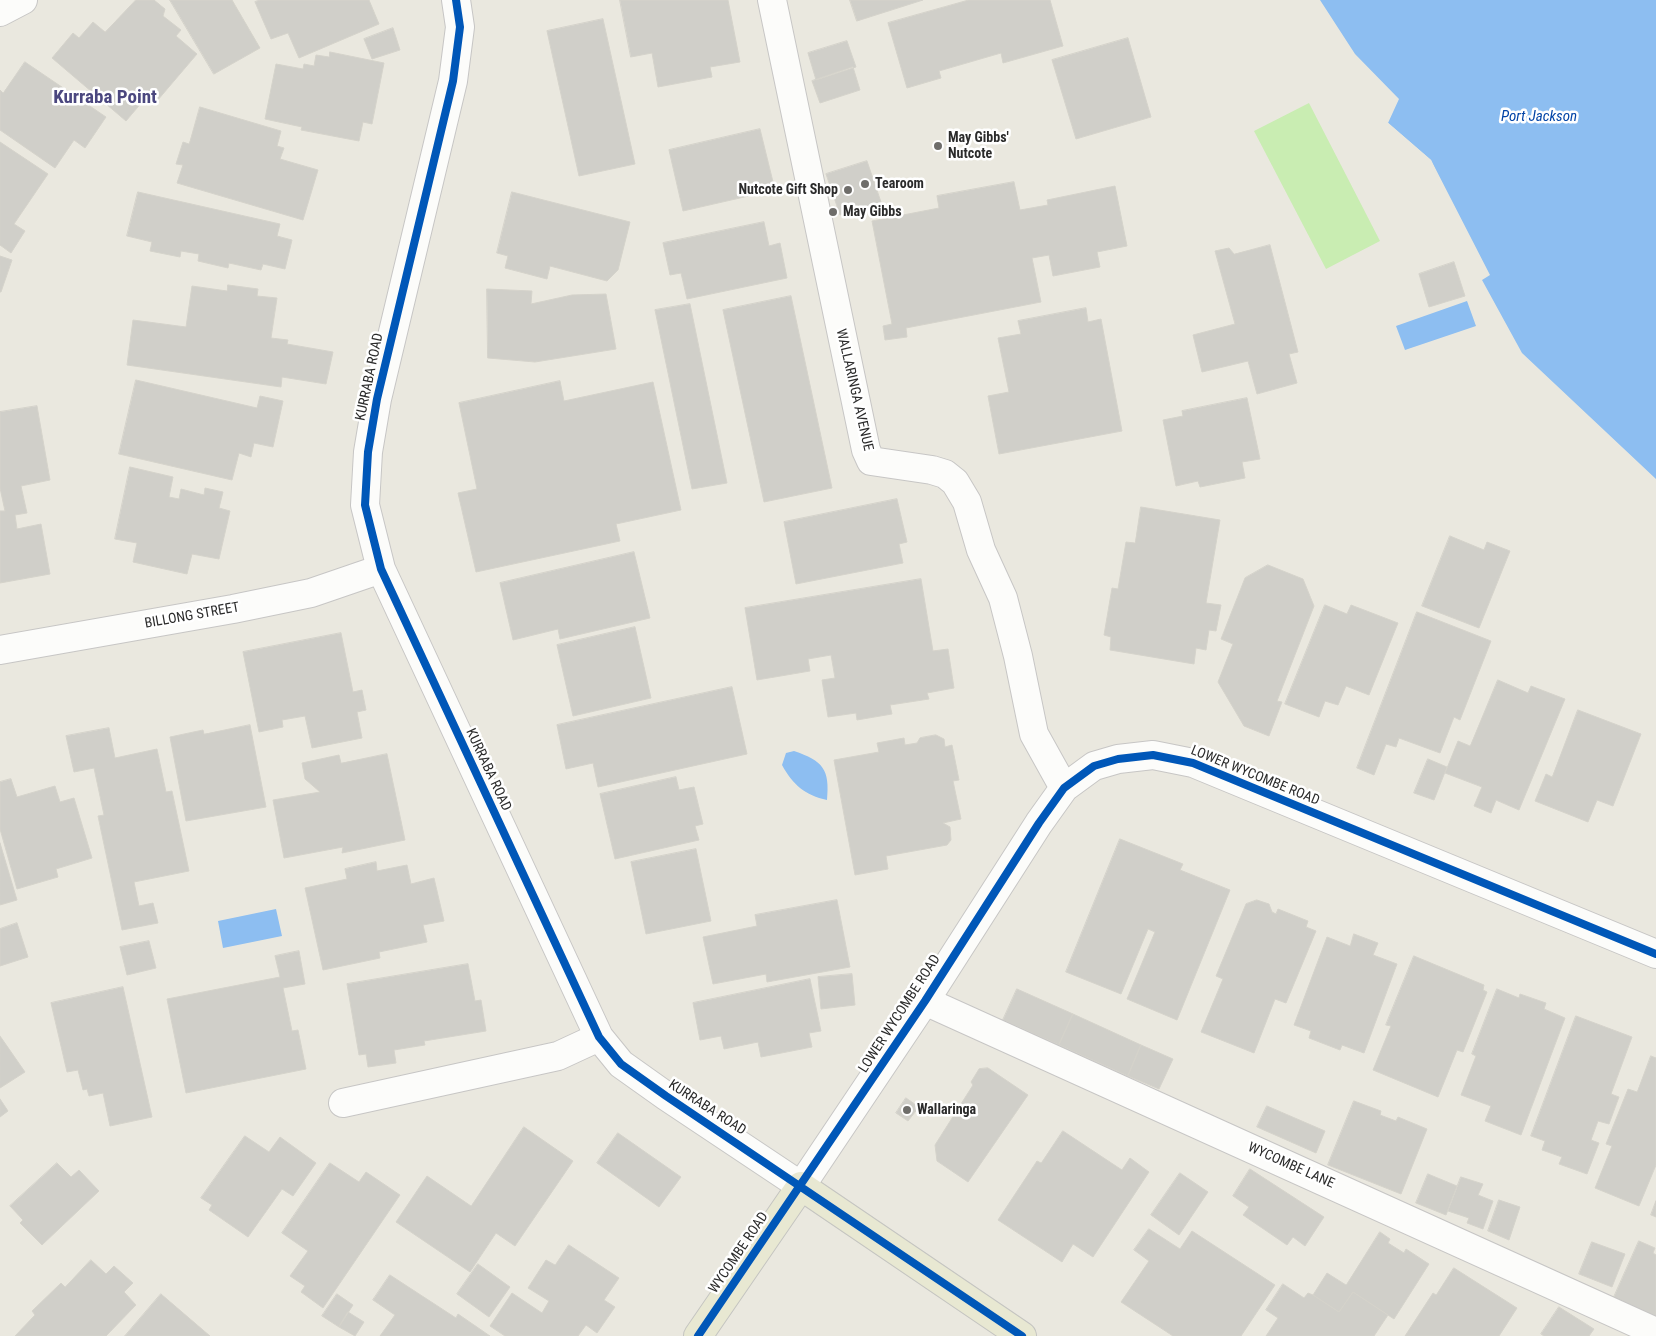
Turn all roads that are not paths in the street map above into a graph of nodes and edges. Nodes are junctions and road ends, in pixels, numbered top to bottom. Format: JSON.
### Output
{"nodes":[{"id":1,"x":22,"y":0,"type":"edge"},
{"id":2,"x":456,"y":0,"type":"edge"},
{"id":3,"x":772,"y":0,"type":"edge"},
{"id":4,"x":0,"y":12,"type":"edge"},
{"id":5,"x":381,"y":569,"type":"junction"},
{"id":6,"x":0,"y":650,"type":"edge"},
{"id":7,"x":1064,"y":788,"type":"junction"},
{"id":8,"x":1656,"y":954,"type":"edge"},
{"id":9,"x":925,"y":1001,"type":"junction"},
{"id":10,"x":599,"y":1036,"type":"junction"},
{"id":11,"x":343,"y":1102,"type":"dead end"},
{"id":12,"x":801,"y":1186,"type":"junction"},
{"id":13,"x":1656,"y":1332,"type":"edge"},
{"id":14,"x":698,"y":1336,"type":"edge"},
{"id":15,"x":1022,"y":1336,"type":"edge"}],
"edges":[{"from":1,"to":4,"type":"street"},
{"from":2,"to":5,"type":"street","name":"KURRABA ROAD"},
{"from":3,"to":7,"type":"street","name":"WALLARINGA AVENUE"},
{"from":5,"to":6,"type":"street","name":"BILLONG STREET"},
{"from":5,"to":10,"type":"street","name":"KURRABA ROAD"},
{"from":7,"to":8,"type":"street","name":"LOWER WYCOMBE ROAD"},
{"from":7,"to":9,"type":"street","name":"LOWER WYCOMBE ROAD"},
{"from":9,"to":12,"type":"street","name":"LOWER WYCOMBE ROAD"},
{"from":9,"to":13,"type":"street","name":"WYCOMBE LANE"},
{"from":10,"to":11,"type":"street"},
{"from":10,"to":12,"type":"street","name":"KURRABA ROAD"},
{"from":12,"to":14,"type":"main road","name":"WYCOMBE ROAD"},
{"from":12,"to":15,"type":"main road","name":"KURRABA ROAD"}]}
